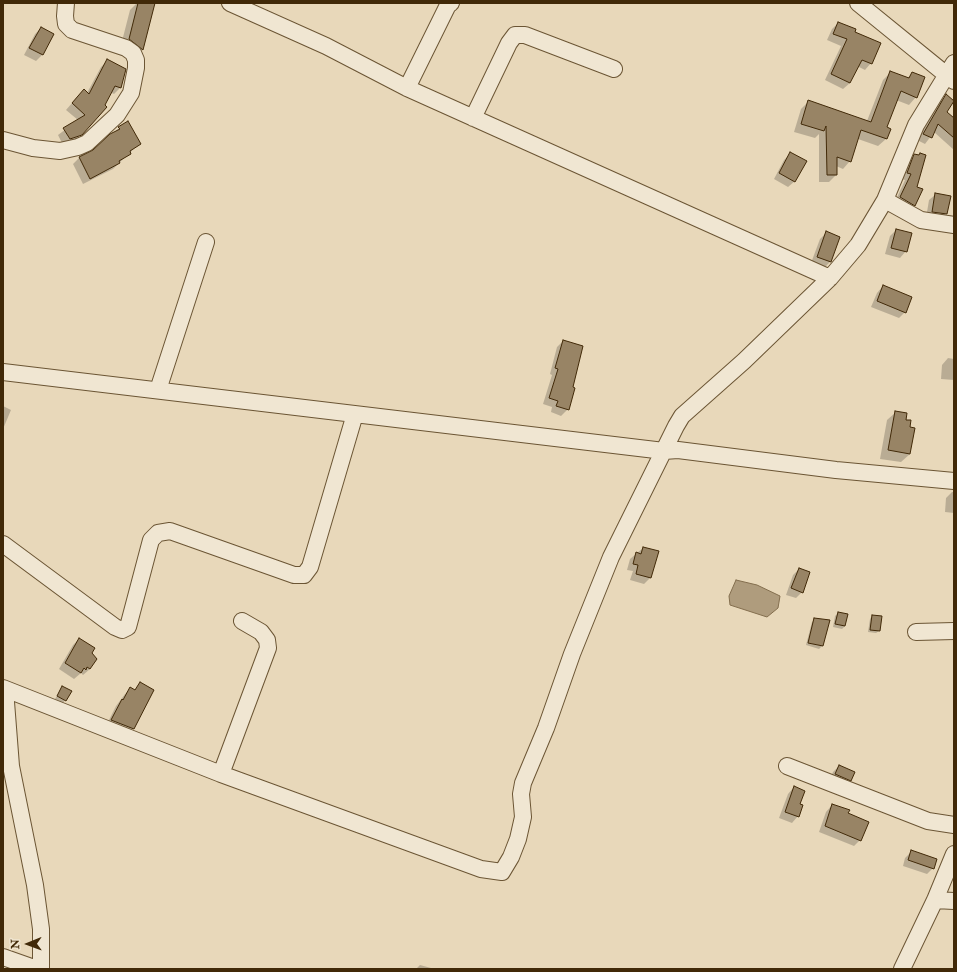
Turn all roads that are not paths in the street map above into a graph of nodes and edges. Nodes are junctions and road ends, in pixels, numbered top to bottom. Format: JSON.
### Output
{"nodes":[{"id":1,"x":66,"y":3,"type":"edge"},
{"id":2,"x":230,"y":3,"type":"edge"},
{"id":3,"x":451,"y":3,"type":"edge"},
{"id":4,"x":858,"y":3,"type":"edge"},
{"id":5,"x":614,"y":69,"type":"dead end"},
{"id":6,"x":952,"y":73,"type":"edge"},
{"id":7,"x":406,"y":88,"type":"junction"},
{"id":8,"x":473,"y":118,"type":"junction"},
{"id":9,"x":3,"y":140,"type":"edge"},
{"id":10,"x":885,"y":200,"type":"junction"},
{"id":11,"x":954,"y":225,"type":"edge"},
{"id":12,"x":206,"y":242,"type":"dead end"},
{"id":13,"x":830,"y":278,"type":"junction"},
{"id":14,"x":3,"y":372,"type":"edge"},
{"id":15,"x":158,"y":390,"type":"junction"},
{"id":16,"x":355,"y":414,"type":"junction"},
{"id":17,"x":664,"y":451,"type":"junction"},
{"id":18,"x":954,"y":482,"type":"edge"},
{"id":19,"x":3,"y":544,"type":"edge"},
{"id":20,"x":242,"y":621,"type":"dead end"},
{"id":21,"x":916,"y":632,"type":"dead end"},
{"id":22,"x":954,"y":632,"type":"edge"},
{"id":23,"x":4,"y":688,"type":"edge"},
{"id":24,"x":786,"y":766,"type":"dead end"},
{"id":25,"x":221,"y":774,"type":"junction"},
{"id":26,"x":3,"y":800,"type":"edge"},
{"id":27,"x":18,"y":804,"type":"junction"},
{"id":28,"x":954,"y":825,"type":"edge"},
{"id":29,"x":954,"y":854,"type":"edge"},
{"id":30,"x":935,"y":900,"type":"junction"},
{"id":31,"x":954,"y":901,"type":"edge"},
{"id":32,"x":3,"y":957,"type":"edge"},
{"id":33,"x":37,"y":969,"type":"edge"},
{"id":34,"x":41,"y":969,"type":"edge"},
{"id":35,"x":902,"y":969,"type":"edge"}],
"edges":[{"from":1,"to":9,"type":"street"},
{"from":2,"to":7,"type":"street"},
{"from":3,"to":7,"type":"street"},
{"from":4,"to":6,"type":"street"},
{"from":5,"to":8,"type":"street"},
{"from":6,"to":10,"type":"street"},
{"from":7,"to":8,"type":"street"},
{"from":8,"to":13,"type":"street"},
{"from":10,"to":11,"type":"street"},
{"from":10,"to":13,"type":"street"},
{"from":12,"to":15,"type":"street"},
{"from":13,"to":17,"type":"street"},
{"from":14,"to":15,"type":"street"},
{"from":15,"to":16,"type":"street"},
{"from":16,"to":17,"type":"street"},
{"from":16,"to":19,"type":"street"},
{"from":17,"to":18,"type":"street"},
{"from":17,"to":25,"type":"street"},
{"from":20,"to":25,"type":"street"},
{"from":21,"to":22,"type":"street"},
{"from":23,"to":25,"type":"street"},
{"from":23,"to":27,"type":"street"},
{"from":24,"to":28,"type":"street"},
{"from":26,"to":27,"type":"street"},
{"from":27,"to":34,"type":"street"},
{"from":29,"to":30,"type":"street"},
{"from":30,"to":31,"type":"street"},
{"from":30,"to":35,"type":"street"},
{"from":32,"to":33,"type":"street"}]}
